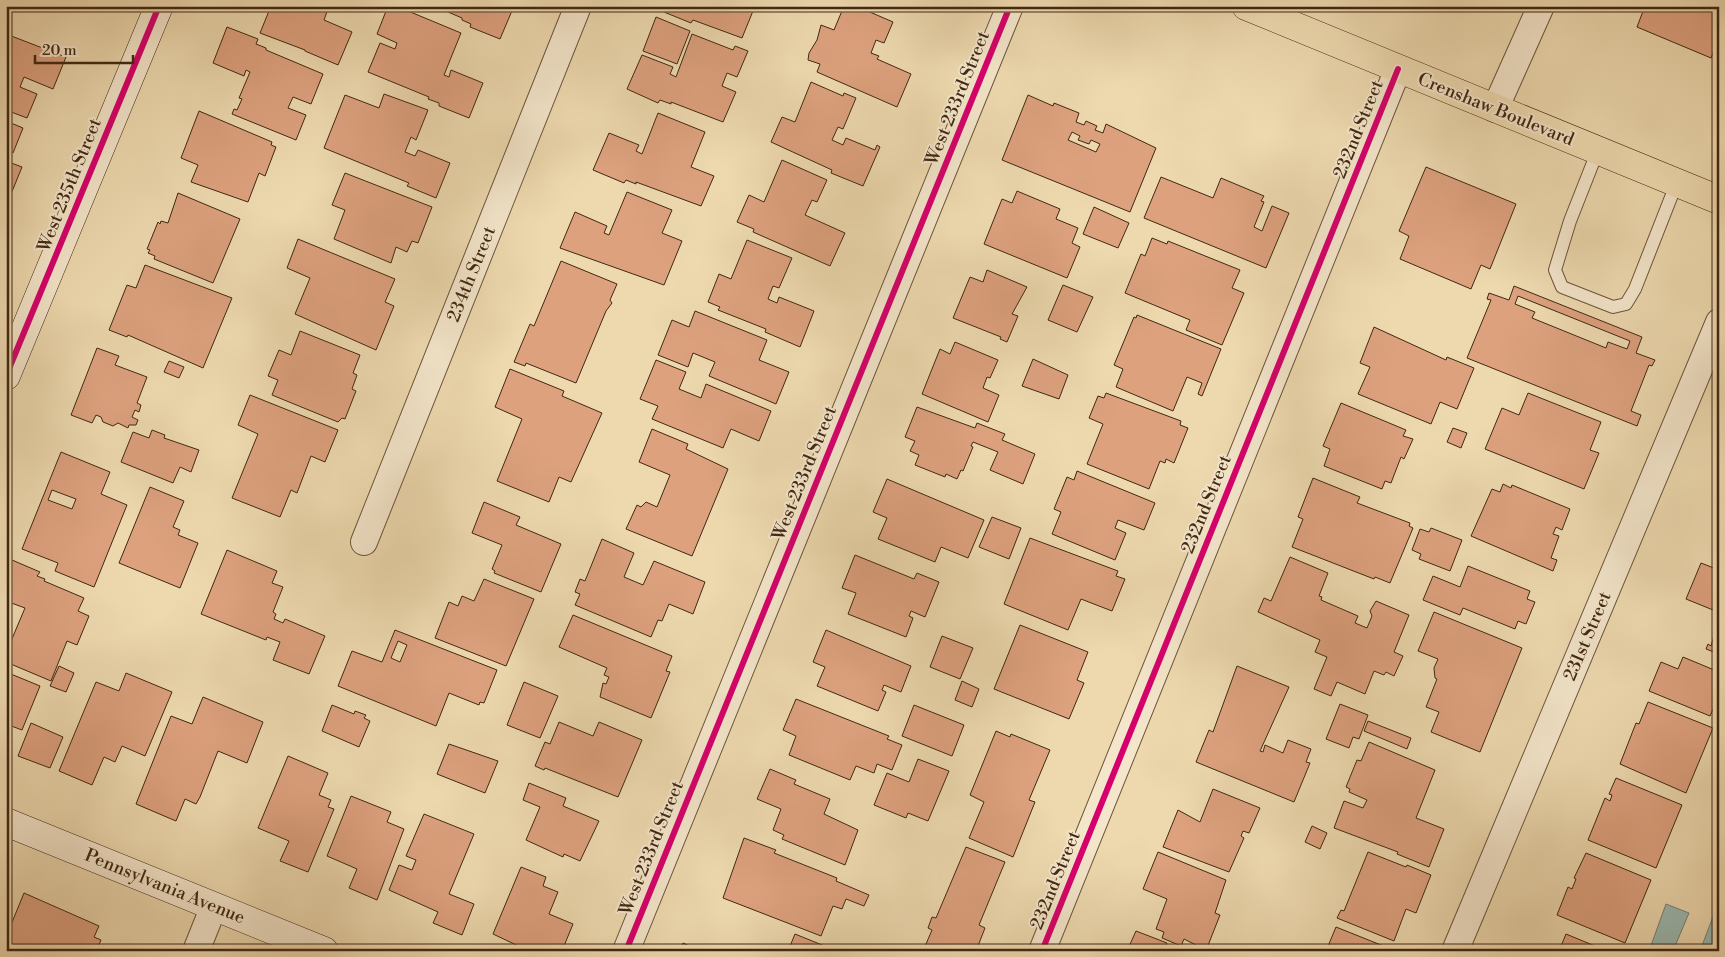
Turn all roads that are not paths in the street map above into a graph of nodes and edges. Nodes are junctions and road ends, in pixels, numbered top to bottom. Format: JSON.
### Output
{"nodes":[{"id":1,"x":159,"y":6,"type":"edge"},
{"id":2,"x":578,"y":6,"type":"edge"},
{"id":3,"x":1010,"y":6,"type":"edge"},
{"id":4,"x":1246,"y":6,"type":"edge"},
{"id":5,"x":1541,"y":6,"type":"edge"},
{"id":6,"x":1398,"y":70,"type":"junction"},
{"id":7,"x":1495,"y":109,"type":"junction"},
{"id":8,"x":1598,"y":150,"type":"junction"},
{"id":9,"x":1677,"y":182,"type":"junction"},
{"id":10,"x":1719,"y":200,"type":"edge"},
{"id":11,"x":1717,"y":330,"type":"edge"},
{"id":12,"x":6,"y":376,"type":"edge"},
{"id":13,"x":364,"y":542,"type":"dead end"},
{"id":14,"x":6,"y":822,"type":"edge"},
{"id":15,"x":214,"y":906,"type":"junction"},
{"id":16,"x":196,"y":951,"type":"edge"},
{"id":17,"x":324,"y":951,"type":"edge"},
{"id":18,"x":626,"y":951,"type":"edge"},
{"id":19,"x":1042,"y":951,"type":"edge"},
{"id":20,"x":1455,"y":951,"type":"edge"}],
"edges":[{"from":1,"to":12,"type":"street","name":"West 235th Street"},
{"from":2,"to":13,"type":"street","name":"234th Street"},
{"from":3,"to":18,"type":"street","name":"West 233rd Street"},
{"from":4,"to":6,"type":"main road","name":"Crenshaw Boulevard"},
{"from":5,"to":7,"type":"street"},
{"from":6,"to":7,"type":"main road","name":"Crenshaw Boulevard"},
{"from":6,"to":19,"type":"street","name":"232nd Street"},
{"from":7,"to":8,"type":"main road","name":"Crenshaw Boulevard"},
{"from":8,"to":9,"type":"main road","name":"Crenshaw Boulevard"},
{"from":8,"to":9,"type":"lane"},
{"from":9,"to":10,"type":"main road","name":"Crenshaw Boulevard"},
{"from":11,"to":20,"type":"street","name":"231st Street"},
{"from":14,"to":15,"type":"street","name":"Pennsylvania Avenue"},
{"from":15,"to":16,"type":"street"},
{"from":15,"to":17,"type":"street","name":"Pennsylvania Avenue"}]}
